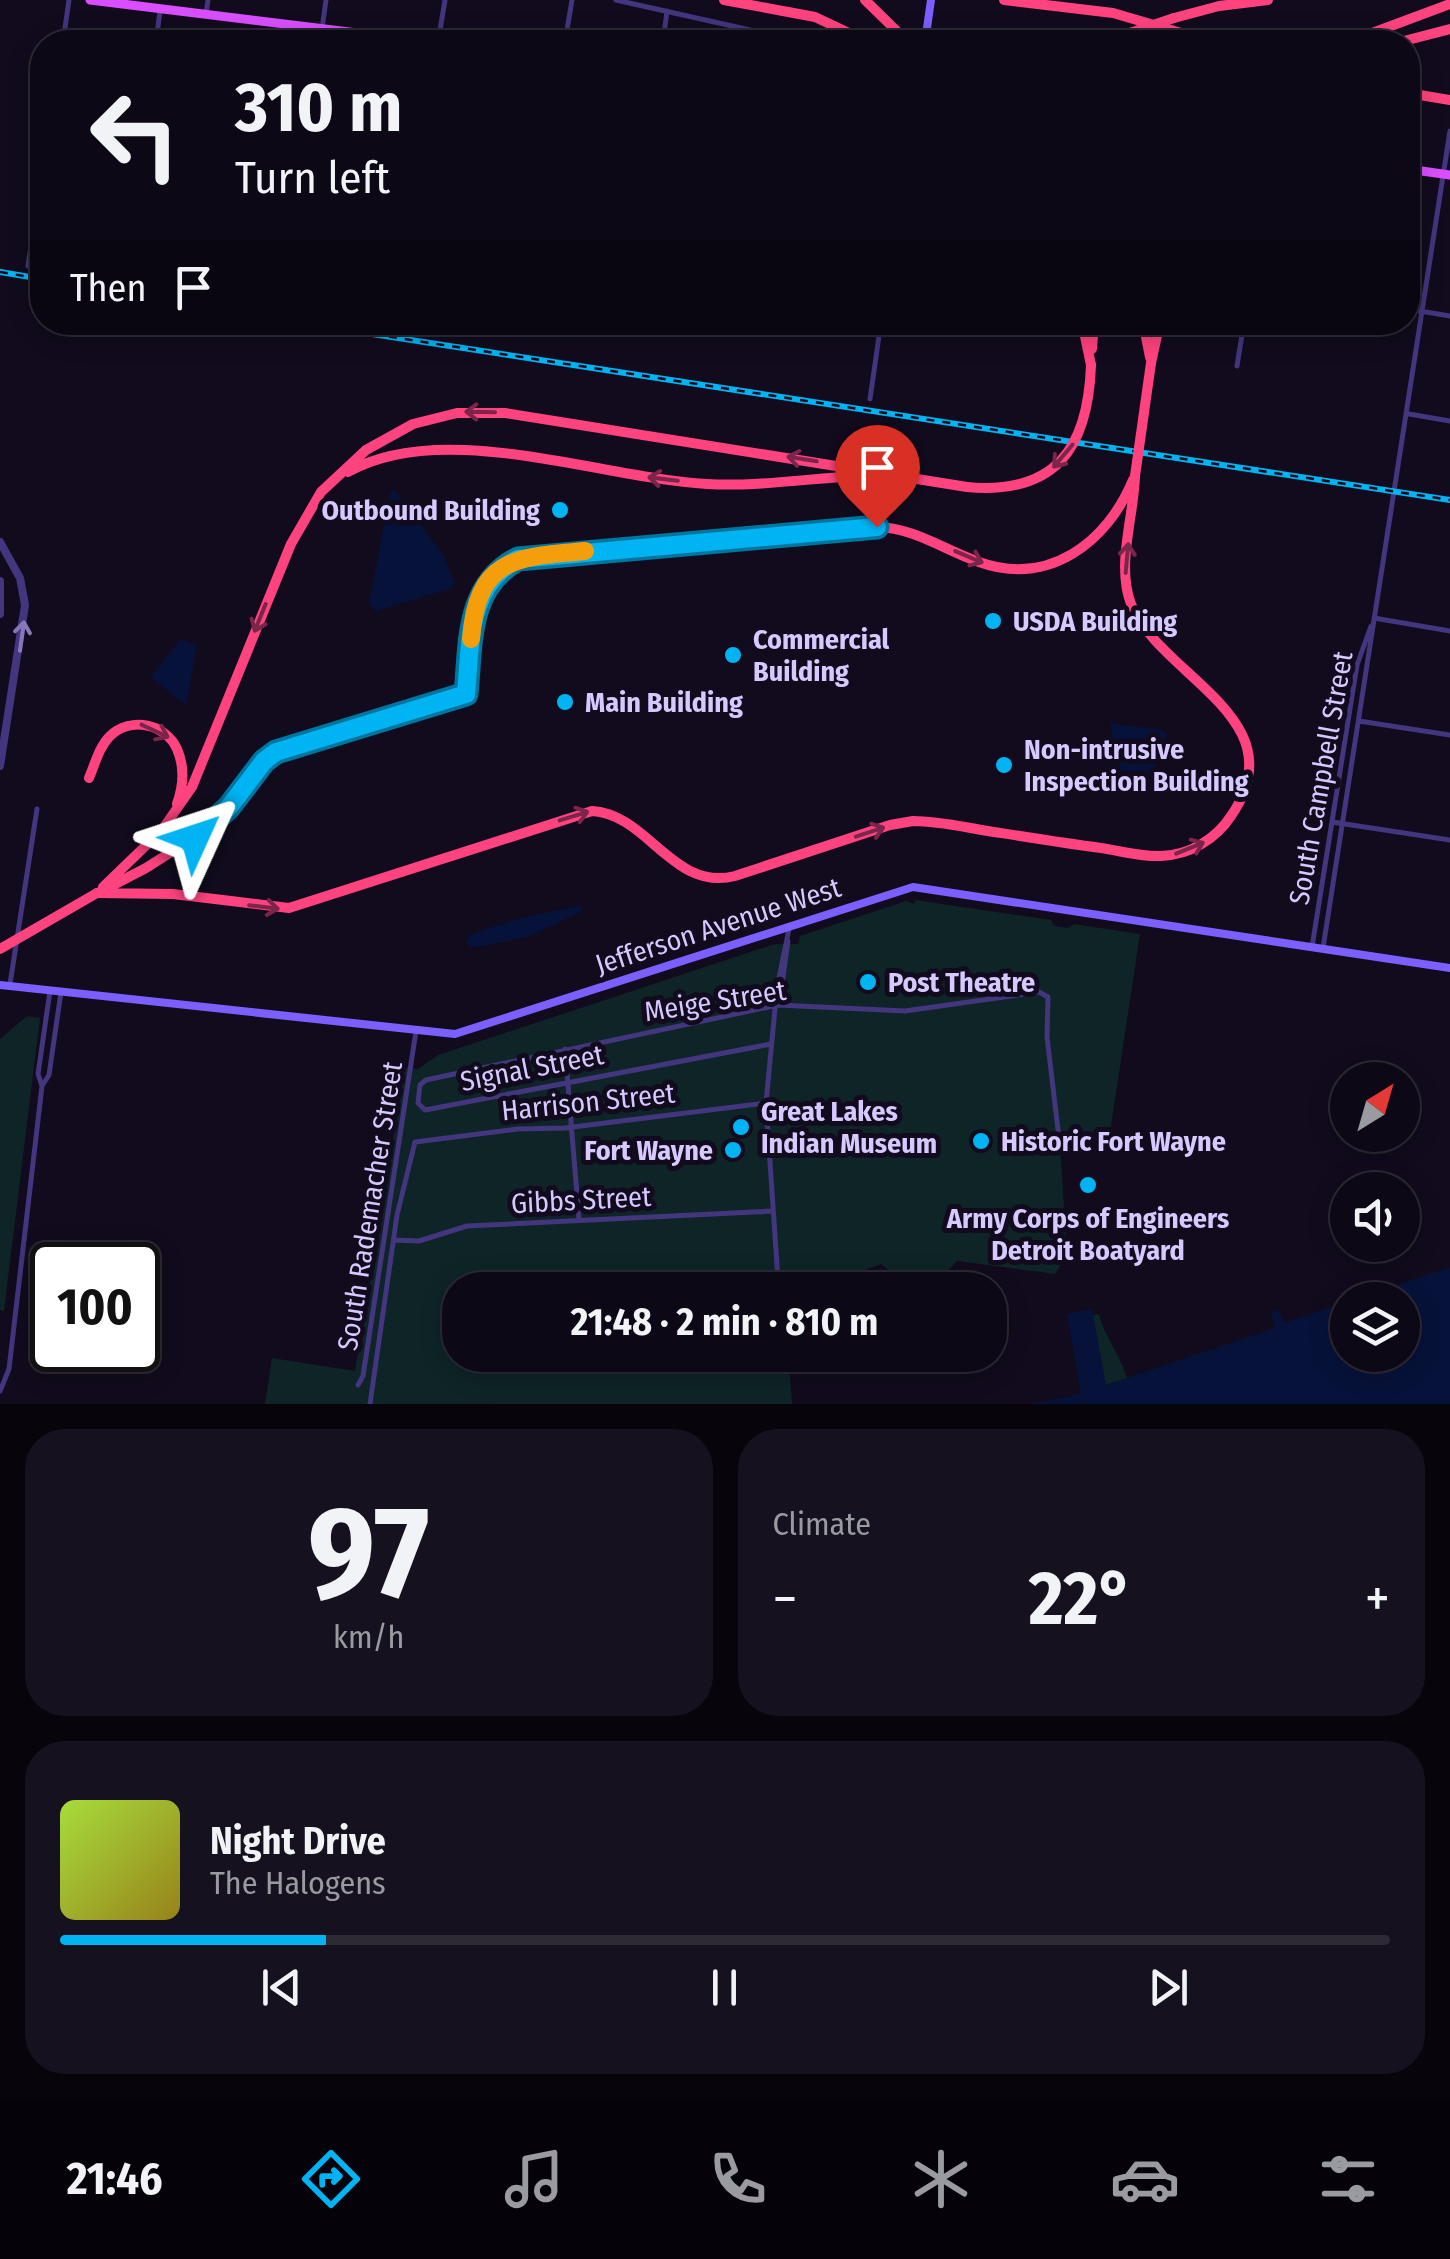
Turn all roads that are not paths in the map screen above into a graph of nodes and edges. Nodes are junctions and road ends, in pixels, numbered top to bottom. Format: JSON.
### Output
{"nodes":[{"id":1,"x":69,"y":0,"type":"edge"},
{"id":2,"x":90,"y":0,"type":"edge"},
{"id":3,"x":208,"y":0,"type":"edge"},
{"id":4,"x":326,"y":0,"type":"edge"},
{"id":5,"x":445,"y":0,"type":"edge"},
{"id":6,"x":572,"y":0,"type":"edge"},
{"id":7,"x":616,"y":0,"type":"edge"},
{"id":8,"x":724,"y":0,"type":"edge"},
{"id":9,"x":866,"y":0,"type":"edge"},
{"id":10,"x":1004,"y":0,"type":"edge"},
{"id":11,"x":1268,"y":0,"type":"edge"},
{"id":12,"x":1450,"y":4,"type":"edge"},
{"id":13,"x":930,"y":5,"type":"edge"},
{"id":14,"x":161,"y":8,"type":"junction"},
{"id":15,"x":667,"y":12,"type":"junction"},
{"id":16,"x":206,"y":14,"type":"junction"},
{"id":17,"x":322,"y":29,"type":"junction"},
{"id":18,"x":1450,"y":29,"type":"edge"},
{"id":19,"x":65,"y":30,"type":"edge"},
{"id":20,"x":158,"y":30,"type":"edge"},
{"id":21,"x":331,"y":30,"type":"edge"},
{"id":22,"x":438,"y":30,"type":"edge"},
{"id":23,"x":568,"y":30,"type":"edge"},
{"id":24,"x":664,"y":30,"type":"edge"},
{"id":25,"x":749,"y":30,"type":"edge"},
{"id":26,"x":847,"y":30,"type":"edge"},
{"id":27,"x":896,"y":30,"type":"edge"},
{"id":28,"x":927,"y":30,"type":"edge"},
{"id":29,"x":1138,"y":30,"type":"edge"},
{"id":30,"x":1172,"y":30,"type":"edge"},
{"id":31,"x":1381,"y":30,"type":"edge"},
{"id":32,"x":1420,"y":37,"type":"edge"},
{"id":33,"x":1420,"y":96,"type":"edge"},
{"id":34,"x":1450,"y":100,"type":"edge"},
{"id":35,"x":1450,"y":131,"type":"edge"},
{"id":36,"x":1420,"y":171,"type":"edge"},
{"id":37,"x":1447,"y":174,"type":"edge"},
{"id":38,"x":30,"y":253,"type":"edge"},
{"id":39,"x":28,"y":266,"type":"dead end"},
{"id":40,"x":1420,"y":311,"type":"edge"},
{"id":41,"x":1424,"y":312,"type":"junction"},
{"id":42,"x":1450,"y":316,"type":"edge"},
{"id":43,"x":392,"y":335,"type":"edge"},
{"id":44,"x":879,"y":335,"type":"edge"},
{"id":45,"x":1085,"y":335,"type":"edge"},
{"id":46,"x":1093,"y":335,"type":"edge"},
{"id":47,"x":1146,"y":335,"type":"edge"},
{"id":48,"x":1157,"y":335,"type":"edge"},
{"id":49,"x":1242,"y":335,"type":"edge"},
{"id":50,"x":392,"y":338,"type":"dead end"},
{"id":51,"x":1151,"y":363,"type":"junction"},
{"id":52,"x":1091,"y":365,"type":"junction"},
{"id":53,"x":1237,"y":366,"type":"dead end"},
{"id":54,"x":870,"y":398,"type":"dead end"},
{"id":55,"x":1408,"y":414,"type":"junction"},
{"id":56,"x":1450,"y":421,"type":"edge"},
{"id":57,"x":900,"y":475,"type":"junction"},
{"id":58,"x":1135,"y":476,"type":"junction"},
{"id":59,"x":326,"y":486,"type":"junction"},
{"id":60,"x":0,"y":542,"type":"edge"},
{"id":61,"x":0,"y":582,"type":"edge"},
{"id":62,"x":0,"y":614,"type":"edge"},
{"id":63,"x":1373,"y":618,"type":"junction"},
{"id":64,"x":1450,"y":630,"type":"edge"},
{"id":65,"x":1348,"y":720,"type":"junction"},
{"id":66,"x":1359,"y":722,"type":"junction"},
{"id":67,"x":1450,"y":736,"type":"edge"},
{"id":68,"x":0,"y":766,"type":"edge"},
{"id":69,"x":89,"y":778,"type":"dead end"},
{"id":70,"x":37,"y":810,"type":"dead end"},
{"id":71,"x":171,"y":819,"type":"junction"},
{"id":72,"x":1332,"y":822,"type":"junction"},
{"id":73,"x":1343,"y":824,"type":"junction"},
{"id":74,"x":1450,"y":840,"type":"edge"},
{"id":75,"x":97,"y":894,"type":"junction"},
{"id":76,"x":789,"y":926,"type":"junction"},
{"id":77,"x":1312,"y":947,"type":"junction"},
{"id":78,"x":1323,"y":948,"type":"junction"},
{"id":79,"x":0,"y":949,"type":"edge"},
{"id":80,"x":1450,"y":968,"type":"edge"},
{"id":81,"x":5,"y":986,"type":"edge"},
{"id":82,"x":50,"y":991,"type":"junction"},
{"id":83,"x":62,"y":992,"type":"junction"},
{"id":84,"x":778,"y":1006,"type":"junction"},
{"id":85,"x":416,"y":1032,"type":"junction"},
{"id":86,"x":771,"y":1044,"type":"junction"},
{"id":87,"x":565,"y":1049,"type":"junction"},
{"id":88,"x":568,"y":1081,"type":"junction"},
{"id":89,"x":42,"y":1086,"type":"junction"},
{"id":90,"x":766,"y":1103,"type":"junction"},
{"id":91,"x":420,"y":1108,"type":"joint"},
{"id":92,"x":573,"y":1127,"type":"junction"},
{"id":93,"x":1059,"y":1138,"type":"dead end"},
{"id":94,"x":772,"y":1210,"type":"junction"},
{"id":95,"x":580,"y":1219,"type":"junction"},
{"id":96,"x":394,"y":1240,"type":"junction"},
{"id":97,"x":777,"y":1272,"type":"edge"},
{"id":98,"x":358,"y":1384,"type":"dead end"},
{"id":99,"x":0,"y":1392,"type":"edge"},
{"id":100,"x":370,"y":1404,"type":"edge"}],
"edges":[{"from":1,"to":19,"type":"street"},
{"from":2,"to":14,"type":"main road"},
{"from":3,"to":16,"type":"street"},
{"from":4,"to":17,"type":"street"},
{"from":5,"to":22,"type":"street"},
{"from":6,"to":23,"type":"street"},
{"from":7,"to":15,"type":"street"},
{"from":8,"to":26,"type":"highway"},
{"from":9,"to":27,"type":"highway"},
{"from":10,"to":30,"type":"highway"},
{"from":11,"to":29,"type":"highway","bridge":true},
{"from":12,"to":31,"type":"highway"},
{"from":13,"to":28,"type":"main road"},
{"from":14,"to":16,"type":"main road"},
{"from":14,"to":20,"type":"street"},
{"from":15,"to":24,"type":"street"},
{"from":15,"to":25,"type":"street"},
{"from":16,"to":17,"type":"main road"},
{"from":17,"to":21,"type":"main road"},
{"from":18,"to":32,"type":"highway"},
{"from":33,"to":34,"type":"highway"},
{"from":35,"to":37,"type":"street","name":"South Campbell Street"},
{"from":36,"to":37,"type":"main road"},
{"from":37,"to":41,"type":"street","name":"South Campbell Street"},
{"from":38,"to":39,"type":"street"},
{"from":40,"to":41,"type":"street"},
{"from":41,"to":42,"type":"street"},
{"from":41,"to":55,"type":"street","name":"South Campbell Street"},
{"from":43,"to":50,"type":"street"},
{"from":44,"to":54,"type":"street"},
{"from":45,"to":52,"type":"highway"},
{"from":46,"to":52,"type":"highway"},
{"from":47,"to":51,"type":"highway"},
{"from":48,"to":51,"type":"highway"},
{"from":49,"to":53,"type":"street"},
{"from":51,"to":58,"type":"highway","bridge":true},
{"from":52,"to":57,"type":"highway","one_way":true,"bridge":true},
{"from":55,"to":56,"type":"street"},
{"from":55,"to":63,"type":"street","name":"South Campbell Street"},
{"from":57,"to":59,"type":"highway","one_way":true},
{"from":57,"to":59,"type":"highway","one_way":true},
{"from":75,"to":58,"type":"highway","one_way":true},
{"from":75,"to":58,"type":"highway","one_way":true},
{"from":59,"to":71,"type":"highway","one_way":true},
{"from":68,"to":60,"type":"street","one_way":true},
{"from":61,"to":62,"type":"street"},
{"from":63,"to":64,"type":"street"},
{"from":63,"to":65,"type":"street","name":"South Campbell Street"},
{"from":63,"to":66,"type":"street","name":"South Campbell Street"},
{"from":65,"to":66,"type":"street"},
{"from":65,"to":72,"type":"street","name":"South Campbell Street"},
{"from":66,"to":67,"type":"street"},
{"from":66,"to":73,"type":"street","name":"South Campbell Street"},
{"from":69,"to":71,"type":"highway","one_way":true},
{"from":70,"to":81,"type":"street"},
{"from":71,"to":75,"type":"highway"},
{"from":72,"to":73,"type":"street"},
{"from":72,"to":77,"type":"street","name":"South Campbell Street"},
{"from":73,"to":74,"type":"street"},
{"from":73,"to":78,"type":"street","name":"South Campbell Street"},
{"from":75,"to":79,"type":"highway","bridge":true},
{"from":76,"to":77,"type":"main road","name":"Jefferson Avenue West"},
{"from":76,"to":84,"type":"street"},
{"from":76,"to":85,"type":"main road","name":"Jefferson Avenue West"},
{"from":77,"to":78,"type":"main road","name":"Jefferson Avenue West"},
{"from":78,"to":80,"type":"main road","name":"Jefferson Avenue West"},
{"from":81,"to":82,"type":"main road","name":"Jefferson Avenue West"},
{"from":82,"to":83,"type":"main road","name":"Jefferson Avenue West"},
{"from":82,"to":89,"type":"street"},
{"from":83,"to":85,"type":"main road","name":"Jefferson Avenue West"},
{"from":83,"to":89,"type":"street"},
{"from":84,"to":86,"type":"street"},
{"from":84,"to":87,"type":"street","name":"Meige Street"},
{"from":84,"to":93,"type":"street","name":"Meige Street"},
{"from":85,"to":98,"type":"street","name":"South Rademacher Street"},
{"from":86,"to":88,"type":"street","name":"Signal Street"},
{"from":86,"to":90,"type":"street"},
{"from":87,"to":88,"type":"street"},
{"from":87,"to":91,"type":"street","name":"Meige Street"},
{"from":88,"to":91,"type":"street","name":"Signal Street"},
{"from":88,"to":92,"type":"street"},
{"from":89,"to":99,"type":"street"},
{"from":90,"to":92,"type":"street","name":"Harrison Street"},
{"from":90,"to":94,"type":"street"},
{"from":92,"to":95,"type":"street"},
{"from":92,"to":96,"type":"street","name":"Harrison Street"},
{"from":94,"to":95,"type":"street","name":"Gibbs Street"},
{"from":94,"to":97,"type":"street"},
{"from":95,"to":96,"type":"street","name":"Gibbs Street"},
{"from":96,"to":100,"type":"street"}]}
